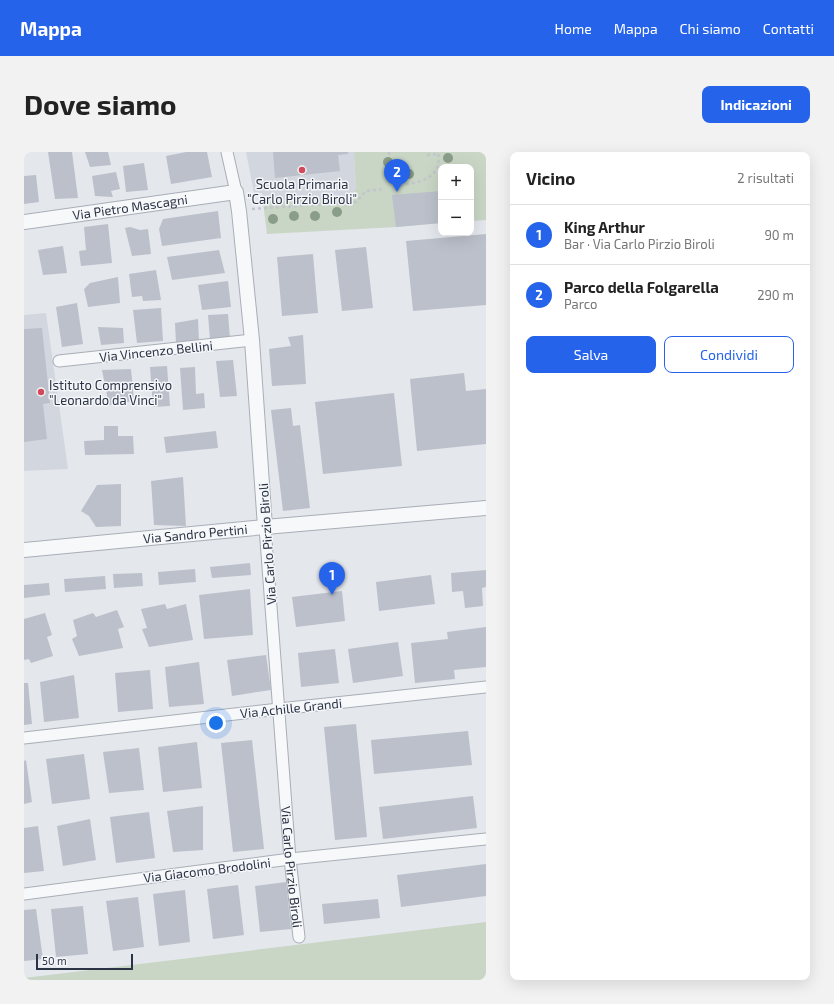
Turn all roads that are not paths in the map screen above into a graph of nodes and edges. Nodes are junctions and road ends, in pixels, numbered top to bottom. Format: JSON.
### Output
{"nodes":[{"id":1,"x":227,"y":152,"type":"edge"},
{"id":2,"x":236,"y":192,"type":"junction"},
{"id":3,"x":24,"y":222,"type":"edge"},
{"id":4,"x":252,"y":340,"type":"junction"},
{"id":5,"x":59,"y":361,"type":"dead end"},
{"id":6,"x":486,"y":508,"type":"edge"},
{"id":7,"x":265,"y":526,"type":"junction"},
{"id":8,"x":24,"y":550,"type":"edge"},
{"id":9,"x":486,"y":687,"type":"edge"},
{"id":10,"x":278,"y":709,"type":"junction"},
{"id":11,"x":24,"y":738,"type":"edge"},
{"id":12,"x":486,"y":839,"type":"edge"},
{"id":13,"x":290,"y":859,"type":"junction"},
{"id":14,"x":24,"y":894,"type":"edge"},
{"id":15,"x":300,"y":937,"type":"dead end"}],
"edges":[{"from":1,"to":2,"type":"street","name":"Via Carlo Pirzio Biroli"},
{"from":2,"to":3,"type":"street","name":"Via Pietro Mascagni"},
{"from":2,"to":4,"type":"street","name":"Via Carlo Pirzio Biroli"},
{"from":4,"to":5,"type":"street","name":"Via Vincenzo Bellini"},
{"from":4,"to":7,"type":"street","name":"Via Carlo Pirzio Biroli"},
{"from":6,"to":7,"type":"street","name":"Via Sandro Pertini"},
{"from":7,"to":8,"type":"street","name":"Via Sandro Pertini"},
{"from":7,"to":10,"type":"street","name":"Via Carlo Pirzio Biroli"},
{"from":9,"to":10,"type":"street","name":"Via Achille Grandi"},
{"from":10,"to":11,"type":"street","name":"Via Achille Grandi"},
{"from":10,"to":13,"type":"street","name":"Via Carlo Pirzio Biroli"},
{"from":12,"to":13,"type":"street","name":"Via Giacomo Brodolini"},
{"from":13,"to":14,"type":"street","name":"Via Giacomo Brodolini"},
{"from":13,"to":15,"type":"street","name":"Via Carlo Pirzio Biroli"}]}
